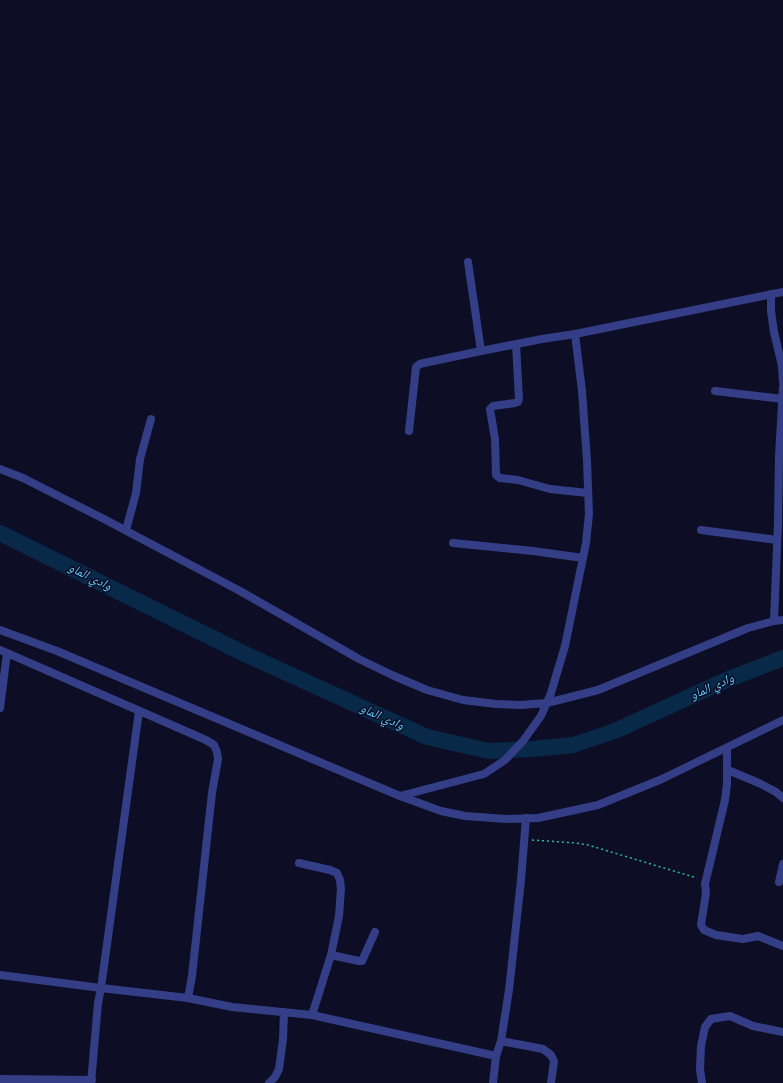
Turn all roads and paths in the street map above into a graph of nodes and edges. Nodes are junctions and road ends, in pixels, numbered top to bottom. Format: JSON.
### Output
{"nodes":[{"id":1,"x":468,"y":262,"type":"dead end"},
{"id":2,"x":783,"y":292,"type":"edge"},
{"id":3,"x":771,"y":294,"type":"junction"},
{"id":4,"x":575,"y":334,"type":"junction"},
{"id":5,"x":516,"y":344,"type":"junction"},
{"id":6,"x":482,"y":351,"type":"junction"},
{"id":7,"x":783,"y":382,"type":"edge"},
{"id":8,"x":783,"y":387,"type":"edge"},
{"id":9,"x":715,"y":391,"type":"dead end"},
{"id":10,"x":783,"y":399,"type":"edge"},
{"id":11,"x":151,"y":419,"type":"dead end"},
{"id":12,"x":409,"y":431,"type":"dead end"},
{"id":13,"x":0,"y":469,"type":"edge"},
{"id":14,"x":588,"y":493,"type":"junction"},
{"id":15,"x":126,"y":530,"type":"junction"},
{"id":16,"x":701,"y":530,"type":"dead end"},
{"id":17,"x":777,"y":540,"type":"junction"},
{"id":18,"x":453,"y":543,"type":"dead end"},
{"id":19,"x":583,"y":558,"type":"junction"},
{"id":20,"x":783,"y":620,"type":"edge"},
{"id":21,"x":774,"y":621,"type":"junction"},
{"id":22,"x":0,"y":630,"type":"edge"},
{"id":23,"x":4,"y":652,"type":"edge"},
{"id":24,"x":547,"y":703,"type":"junction"},
{"id":25,"x":0,"y":708,"type":"edge"},
{"id":26,"x":139,"y":711,"type":"junction"},
{"id":27,"x":783,"y":720,"type":"edge"},
{"id":28,"x":727,"y":748,"type":"junction"},
{"id":29,"x":728,"y":770,"type":"junction"},
{"id":30,"x":400,"y":796,"type":"junction"},
{"id":31,"x":783,"y":798,"type":"edge"},
{"id":32,"x":526,"y":818,"type":"junction"},
{"id":33,"x":524,"y":840,"type":"junction"},
{"id":34,"x":299,"y":862,"type":"dead end"},
{"id":35,"x":783,"y":864,"type":"edge"},
{"id":36,"x":779,"y":882,"type":"dead end"},
{"id":37,"x":705,"y":884,"type":"junction"},
{"id":38,"x":375,"y":932,"type":"dead end"},
{"id":39,"x":783,"y":946,"type":"edge"},
{"id":40,"x":331,"y":955,"type":"junction"},
{"id":41,"x":0,"y":975,"type":"edge"},
{"id":42,"x":101,"y":988,"type":"junction"},
{"id":43,"x":188,"y":998,"type":"junction"},
{"id":44,"x":284,"y":1012,"type":"junction"},
{"id":45,"x":312,"y":1015,"type":"junction"},
{"id":46,"x":783,"y":1032,"type":"edge"},
{"id":47,"x":501,"y":1041,"type":"junction"},
{"id":48,"x":496,"y":1056,"type":"junction"},
{"id":49,"x":0,"y":1079,"type":"edge"},
{"id":50,"x":92,"y":1081,"type":"edge"},
{"id":51,"x":269,"y":1083,"type":"edge"},
{"id":52,"x":493,"y":1083,"type":"edge"},
{"id":53,"x":551,"y":1083,"type":"edge"},
{"id":54,"x":702,"y":1083,"type":"edge"}],
"edges":[{"from":1,"to":6,"type":"street"},
{"from":2,"to":3,"type":"street"},
{"from":3,"to":4,"type":"street"},
{"from":3,"to":7,"type":"street"},
{"from":4,"to":5,"type":"street"},
{"from":4,"to":14,"type":"street"},
{"from":5,"to":6,"type":"street"},
{"from":5,"to":14,"type":"street"},
{"from":6,"to":12,"type":"street"},
{"from":8,"to":10,"type":"street"},
{"from":9,"to":10,"type":"street"},
{"from":10,"to":17,"type":"street"},
{"from":11,"to":15,"type":"street"},
{"from":13,"to":15,"type":"street"},
{"from":14,"to":19,"type":"street"},
{"from":15,"to":24,"type":"street"},
{"from":16,"to":17,"type":"street"},
{"from":17,"to":21,"type":"street"},
{"from":18,"to":19,"type":"street"},
{"from":19,"to":24,"type":"street"},
{"from":20,"to":21,"type":"street"},
{"from":21,"to":24,"type":"street"},
{"from":22,"to":30,"type":"street"},
{"from":23,"to":25,"type":"street"},
{"from":23,"to":26,"type":"street"},
{"from":24,"to":30,"type":"street"},
{"from":26,"to":42,"type":"street"},
{"from":26,"to":43,"type":"street"},
{"from":27,"to":28,"type":"street"},
{"from":28,"to":29,"type":"street"},
{"from":28,"to":32,"type":"street"},
{"from":29,"to":31,"type":"street"},
{"from":29,"to":37,"type":"street"},
{"from":30,"to":32,"type":"street"},
{"from":32,"to":33,"type":"street"},
{"from":33,"to":37,"type":"path"},
{"from":33,"to":47,"type":"street"},
{"from":34,"to":40,"type":"street"},
{"from":35,"to":36,"type":"street"},
{"from":37,"to":39,"type":"street"},
{"from":38,"to":40,"type":"street"},
{"from":40,"to":45,"type":"street"},
{"from":41,"to":42,"type":"street"},
{"from":42,"to":43,"type":"street"},
{"from":42,"to":50,"type":"street"},
{"from":43,"to":44,"type":"street"},
{"from":44,"to":45,"type":"street"},
{"from":44,"to":51,"type":"street"},
{"from":45,"to":48,"type":"street"},
{"from":46,"to":54,"type":"street"},
{"from":47,"to":48,"type":"street"},
{"from":47,"to":53,"type":"street"},
{"from":48,"to":52,"type":"street"},
{"from":49,"to":50,"type":"street"}]}
